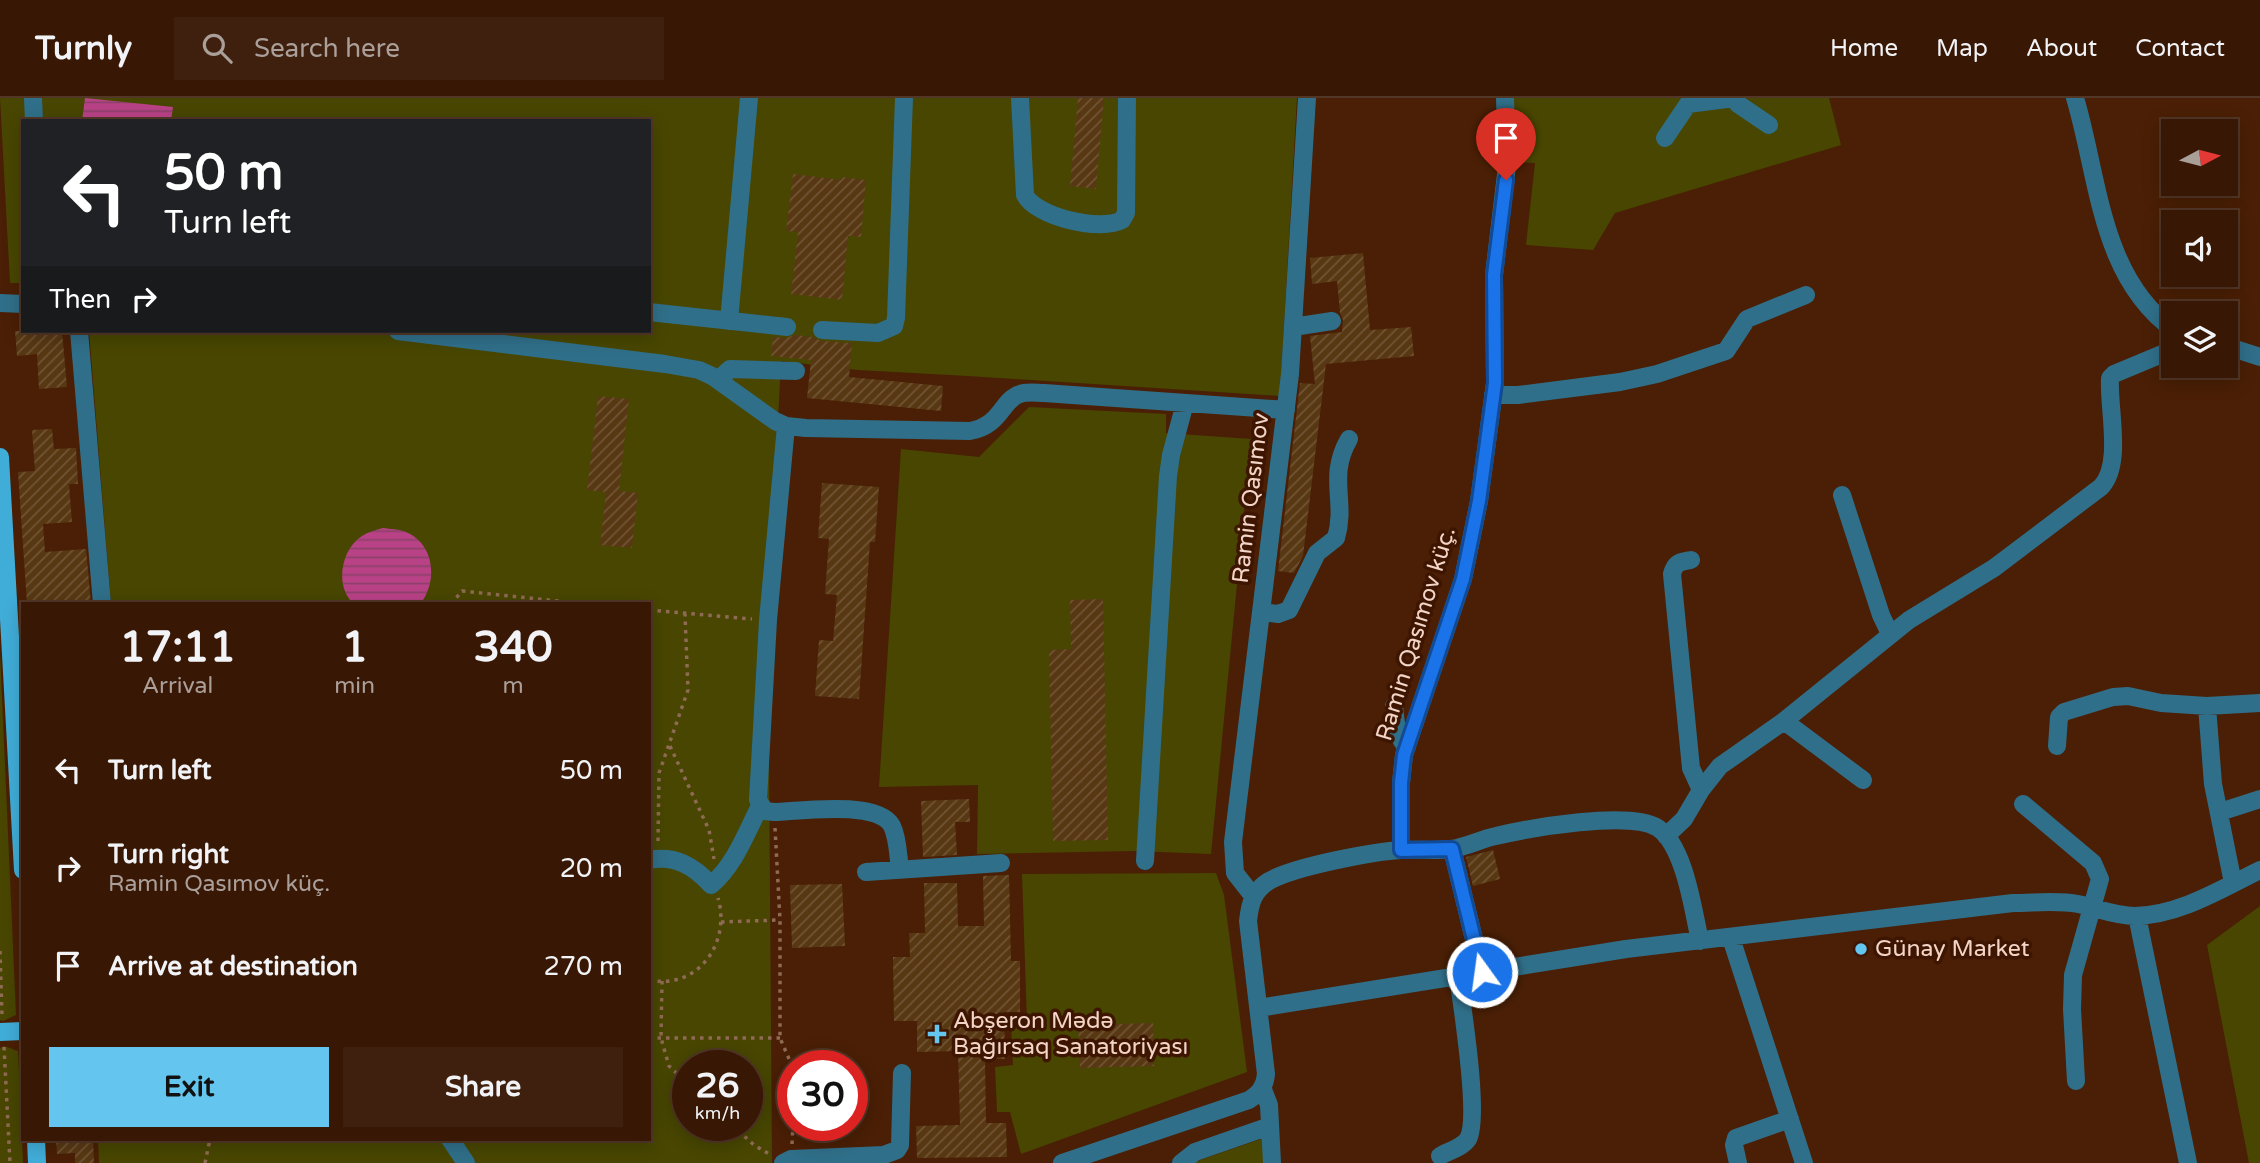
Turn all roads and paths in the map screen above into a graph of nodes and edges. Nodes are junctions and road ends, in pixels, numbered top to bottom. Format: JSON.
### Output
{"nodes":[{"id":1,"x":33,"y":98,"type":"edge"},
{"id":2,"x":749,"y":98,"type":"edge"},
{"id":3,"x":904,"y":98,"type":"edge"},
{"id":4,"x":1020,"y":98,"type":"edge"},
{"id":5,"x":1127,"y":98,"type":"edge"},
{"id":6,"x":1307,"y":98,"type":"edge"},
{"id":7,"x":1505,"y":98,"type":"edge"},
{"id":8,"x":1735,"y":98,"type":"edge"},
{"id":9,"x":2075,"y":98,"type":"edge"},
{"id":10,"x":34,"y":119,"type":"edge"},
{"id":11,"x":1769,"y":125,"type":"dead end"},
{"id":12,"x":1665,"y":138,"type":"dead end"},
{"id":13,"x":1806,"y":295,"type":"dead end"},
{"id":14,"x":0,"y":303,"type":"edge"},
{"id":15,"x":21,"y":304,"type":"edge"},
{"id":16,"x":651,"y":312,"type":"edge"},
{"id":17,"x":729,"y":321,"type":"junction"},
{"id":18,"x":1332,"y":321,"type":"dead end"},
{"id":19,"x":2161,"y":321,"type":"edge"},
{"id":20,"x":787,"y":327,"type":"dead end"},
{"id":21,"x":1293,"y":327,"type":"junction"},
{"id":22,"x":822,"y":330,"type":"dead end"},
{"id":23,"x":79,"y":333,"type":"edge"},
{"id":24,"x":414,"y":333,"type":"edge"},
{"id":25,"x":2238,"y":350,"type":"edge"},
{"id":26,"x":2161,"y":354,"type":"edge"},
{"id":27,"x":2260,"y":357,"type":"edge"},
{"id":28,"x":796,"y":371,"type":"dead end"},
{"id":29,"x":718,"y":380,"type":"junction"},
{"id":30,"x":1493,"y":396,"type":"junction"},
{"id":31,"x":1185,"y":403,"type":"junction"},
{"id":32,"x":1286,"y":410,"type":"junction"},
{"id":33,"x":786,"y":426,"type":"junction"},
{"id":34,"x":1349,"y":439,"type":"dead end"},
{"id":35,"x":0,"y":457,"type":"edge"},
{"id":36,"x":1842,"y":495,"type":"dead end"},
{"id":37,"x":3,"y":548,"type":"edge"},
{"id":38,"x":1691,"y":560,"type":"dead end"},
{"id":39,"x":102,"y":602,"type":"edge"},
{"id":40,"x":454,"y":602,"type":"edge"},
{"id":41,"x":567,"y":602,"type":"edge"},
{"id":42,"x":651,"y":610,"type":"edge"},
{"id":43,"x":1261,"y":612,"type":"junction"},
{"id":44,"x":685,"y":614,"type":"junction"},
{"id":45,"x":768,"y":620,"type":"junction"},
{"id":46,"x":1890,"y":634,"type":"junction"},
{"id":47,"x":2260,"y":703,"type":"edge"},
{"id":48,"x":1394,"y":706,"type":"dead end"},
{"id":49,"x":2207,"y":706,"type":"junction"},
{"id":50,"x":1784,"y":721,"type":"junction"},
{"id":51,"x":670,"y":744,"type":"junction"},
{"id":52,"x":2057,"y":746,"type":"dead end"},
{"id":53,"x":1407,"y":747,"type":"junction"},
{"id":54,"x":1863,"y":780,"type":"dead end"},
{"id":55,"x":1701,"y":790,"type":"junction"},
{"id":56,"x":2260,"y":799,"type":"edge"},
{"id":57,"x":2024,"y":804,"type":"dead end"},
{"id":58,"x":767,"y":809,"type":"junction"},
{"id":59,"x":2220,"y":812,"type":"junction"},
{"id":60,"x":1666,"y":836,"type":"junction"},
{"id":61,"x":21,"y":838,"type":"edge"},
{"id":62,"x":1452,"y":849,"type":"junction"},
{"id":63,"x":1401,"y":850,"type":"junction"},
{"id":64,"x":653,"y":859,"type":"edge"},
{"id":65,"x":1145,"y":861,"type":"dead end"},
{"id":66,"x":1001,"y":863,"type":"dead end"},
{"id":67,"x":900,"y":869,"type":"junction"},
{"id":68,"x":2260,"y":870,"type":"edge"},
{"id":69,"x":866,"y":872,"type":"dead end"},
{"id":70,"x":715,"y":882,"type":"junction"},
{"id":71,"x":2233,"y":883,"type":"junction"},
{"id":72,"x":1253,"y":896,"type":"junction"},
{"id":73,"x":2091,"y":907,"type":"junction"},
{"id":74,"x":2137,"y":916,"type":"junction"},
{"id":75,"x":780,"y":920,"type":"junction"},
{"id":76,"x":721,"y":922,"type":"junction"},
{"id":77,"x":1731,"y":938,"type":"junction"},
{"id":78,"x":1700,"y":941,"type":"junction"},
{"id":79,"x":0,"y":951,"type":"edge"},
{"id":80,"x":1482,"y":972,"type":"junction"},
{"id":81,"x":1458,"y":976,"type":"junction"},
{"id":82,"x":651,"y":980,"type":"edge"},
{"id":83,"x":662,"y":981,"type":"junction"},
{"id":84,"x":1259,"y":1008,"type":"junction"},
{"id":85,"x":21,"y":1031,"type":"edge"},
{"id":86,"x":2,"y":1032,"type":"edge"},
{"id":87,"x":651,"y":1038,"type":"edge"},
{"id":88,"x":661,"y":1038,"type":"junction"},
{"id":89,"x":780,"y":1038,"type":"junction"},
{"id":90,"x":785,"y":1050,"type":"edge"},
{"id":91,"x":672,"y":1070,"type":"edge"},
{"id":92,"x":902,"y":1073,"type":"dead end"},
{"id":93,"x":2076,"y":1081,"type":"dead end"},
{"id":94,"x":1262,"y":1087,"type":"junction"},
{"id":95,"x":1790,"y":1119,"type":"junction"},
{"id":96,"x":1270,"y":1126,"type":"junction"},
{"id":97,"x":36,"y":1141,"type":"edge"},
{"id":98,"x":210,"y":1141,"type":"edge"},
{"id":99,"x":451,"y":1141,"type":"edge"},
{"id":100,"x":750,"y":1141,"type":"edge"},
{"id":101,"x":1440,"y":1156,"type":"dead end"},
{"id":102,"x":783,"y":1162,"type":"edge"},
{"id":103,"x":9,"y":1163,"type":"edge"},
{"id":104,"x":37,"y":1163,"type":"edge"},
{"id":105,"x":205,"y":1163,"type":"edge"},
{"id":106,"x":466,"y":1163,"type":"edge"},
{"id":107,"x":1062,"y":1163,"type":"edge"},
{"id":108,"x":1181,"y":1163,"type":"edge"},
{"id":109,"x":1272,"y":1163,"type":"edge"},
{"id":110,"x":1738,"y":1163,"type":"edge"},
{"id":111,"x":1804,"y":1163,"type":"edge"},
{"id":112,"x":2188,"y":1163,"type":"edge"}],
"edges":[{"from":1,"to":10,"type":"street"},
{"from":2,"to":17,"type":"street"},
{"from":3,"to":22,"type":"street"},
{"from":4,"to":5,"type":"street"},
{"from":6,"to":21,"type":"street","name":"Ramin Qasımov"},
{"from":7,"to":30,"type":"street","name":"Ramin Qasımov küç."},
{"from":8,"to":11,"type":"street"},
{"from":8,"to":12,"type":"street"},
{"from":9,"to":19,"type":"street"},
{"from":13,"to":30,"type":"street"},
{"from":14,"to":15,"type":"street"},
{"from":16,"to":17,"type":"street"},
{"from":17,"to":20,"type":"street"},
{"from":18,"to":21,"type":"street"},
{"from":21,"to":32,"type":"street","name":"Ramin Qasımov"},
{"from":23,"to":39,"type":"street"},
{"from":24,"to":29,"type":"street"},
{"from":25,"to":27,"type":"street"},
{"from":26,"to":46,"type":"street"},
{"from":28,"to":29,"type":"street"},
{"from":29,"to":33,"type":"street"},
{"from":30,"to":53,"type":"street","name":"Ramin Qasımov küç."},
{"from":31,"to":32,"type":"street"},
{"from":31,"to":33,"type":"street"},
{"from":31,"to":65,"type":"street"},
{"from":32,"to":43,"type":"street","name":"Ramin Qasımov"},
{"from":33,"to":45,"type":"street"},
{"from":34,"to":43,"type":"street"},
{"from":35,"to":37,"type":"main road"},
{"from":36,"to":46,"type":"street"},
{"from":37,"to":61,"type":"main road"},
{"from":38,"to":55,"type":"street"},
{"from":40,"to":41,"type":"path"},
{"from":42,"to":44,"type":"path"},
{"from":43,"to":72,"type":"street","name":"Ramin Qasımov"},
{"from":44,"to":45,"type":"path"},
{"from":44,"to":51,"type":"path"},
{"from":45,"to":58,"type":"street"},
{"from":46,"to":50,"type":"street"},
{"from":47,"to":49,"type":"street"},
{"from":48,"to":53,"type":"street"},
{"from":49,"to":52,"type":"street"},
{"from":49,"to":59,"type":"street"},
{"from":50,"to":54,"type":"street"},
{"from":50,"to":55,"type":"street"},
{"from":51,"to":64,"type":"path"},
{"from":51,"to":70,"type":"path"},
{"from":53,"to":63,"type":"street","name":"Ramin Qasımov küç."},
{"from":55,"to":60,"type":"street"},
{"from":56,"to":59,"type":"street"},
{"from":57,"to":73,"type":"street"},
{"from":58,"to":67,"type":"street"},
{"from":58,"to":70,"type":"street"},
{"from":58,"to":75,"type":"path"},
{"from":59,"to":71,"type":"street"},
{"from":60,"to":62,"type":"street"},
{"from":60,"to":78,"type":"street"},
{"from":62,"to":63,"type":"street"},
{"from":62,"to":80,"type":"street"},
{"from":63,"to":72,"type":"street"},
{"from":64,"to":70,"type":"street"},
{"from":66,"to":67,"type":"street"},
{"from":67,"to":69,"type":"street"},
{"from":68,"to":71,"type":"street"},
{"from":70,"to":76,"type":"path"},
{"from":71,"to":74,"type":"street"},
{"from":72,"to":84,"type":"street"},
{"from":73,"to":74,"type":"street"},
{"from":73,"to":77,"type":"street"},
{"from":73,"to":93,"type":"street"},
{"from":74,"to":112,"type":"street"},
{"from":75,"to":76,"type":"path"},
{"from":75,"to":89,"type":"path"},
{"from":76,"to":83,"type":"path"},
{"from":77,"to":78,"type":"street"},
{"from":77,"to":95,"type":"street"},
{"from":78,"to":80,"type":"street"},
{"from":79,"to":86,"type":"path"},
{"from":80,"to":81,"type":"street"},
{"from":81,"to":84,"type":"street"},
{"from":81,"to":101,"type":"street"},
{"from":82,"to":83,"type":"path"},
{"from":83,"to":88,"type":"path"},
{"from":84,"to":94,"type":"street"},
{"from":85,"to":86,"type":"main road"},
{"from":86,"to":103,"type":"path"},
{"from":87,"to":88,"type":"path"},
{"from":88,"to":89,"type":"path"},
{"from":88,"to":91,"type":"path"},
{"from":89,"to":90,"type":"path"},
{"from":92,"to":102,"type":"street"},
{"from":94,"to":96,"type":"street"},
{"from":94,"to":107,"type":"street"},
{"from":95,"to":110,"type":"street"},
{"from":95,"to":111,"type":"street"},
{"from":96,"to":108,"type":"street"},
{"from":96,"to":109,"type":"street"},
{"from":97,"to":104,"type":"main road"},
{"from":98,"to":105,"type":"path"},
{"from":99,"to":106,"type":"street"},
{"from":100,"to":102,"type":"path"}]}
